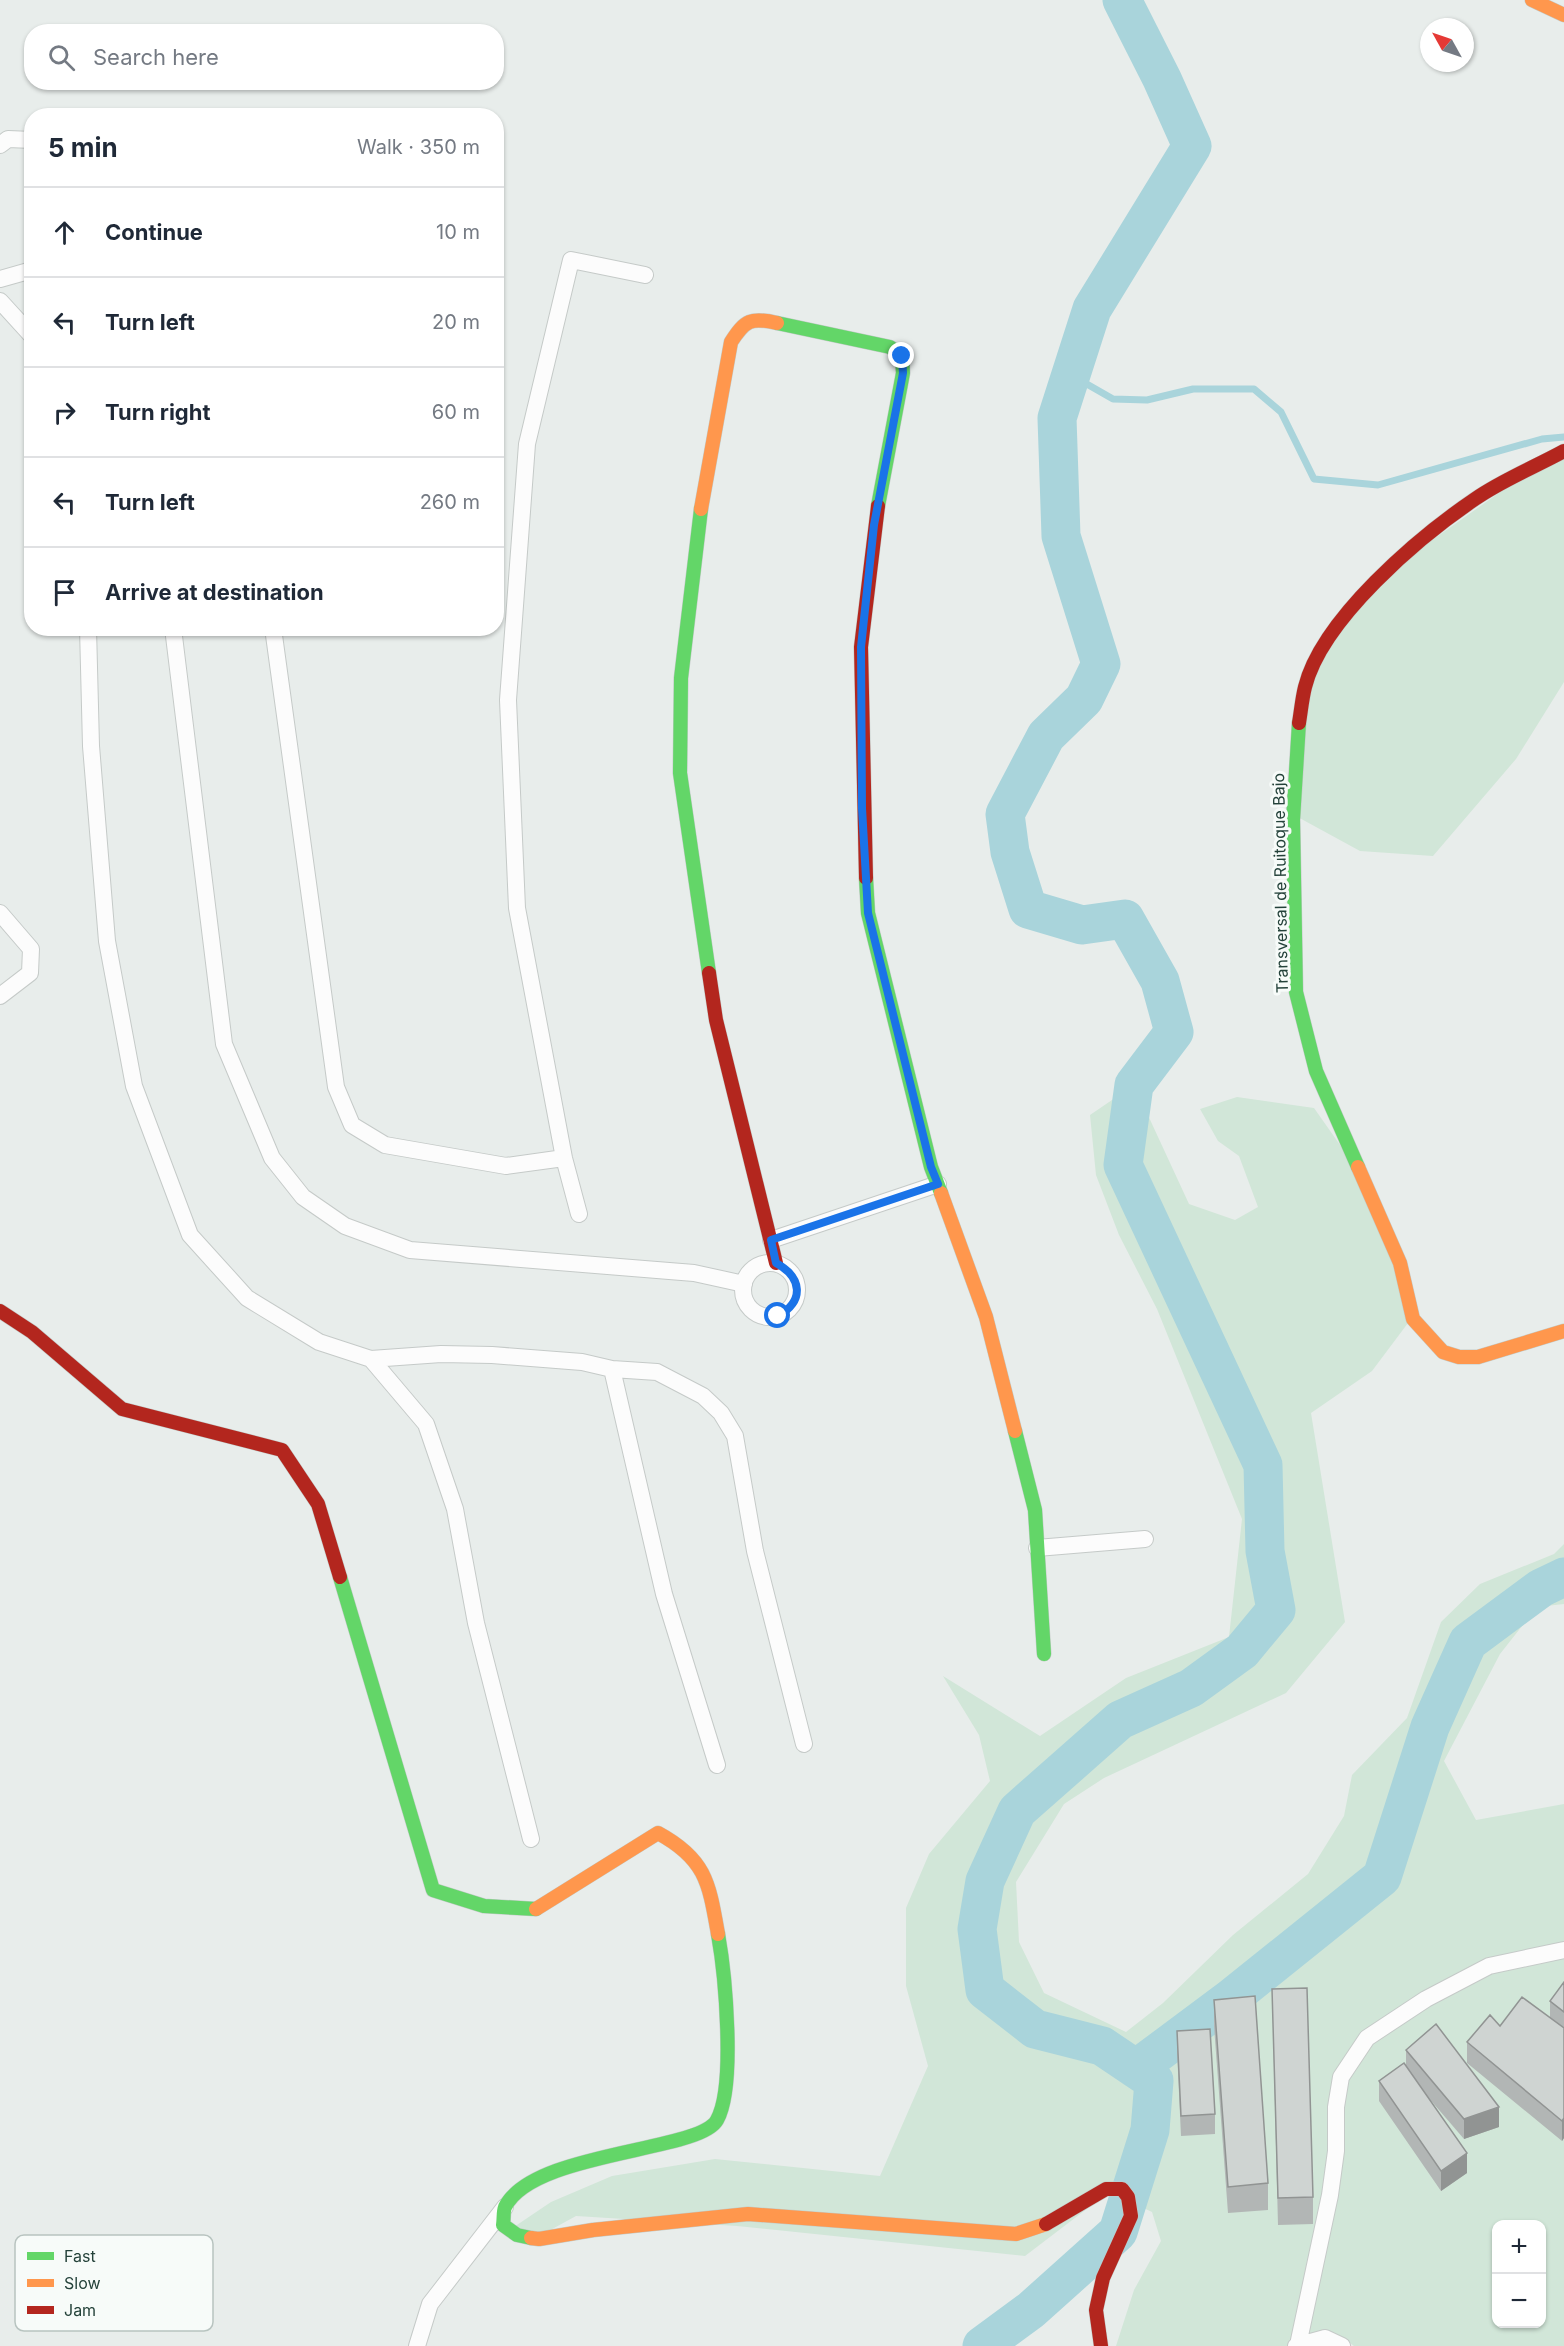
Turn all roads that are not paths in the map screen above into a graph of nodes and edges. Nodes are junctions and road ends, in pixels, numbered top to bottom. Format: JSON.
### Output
{"nodes":[{"id":1,"x":1532,"y":0,"type":"edge"},
{"id":2,"x":1564,"y":15,"type":"edge"},
{"id":3,"x":24,"y":140,"type":"edge"},
{"id":4,"x":0,"y":145,"type":"edge"},
{"id":5,"x":24,"y":272,"type":"edge"},
{"id":6,"x":645,"y":275,"type":"dead end"},
{"id":7,"x":0,"y":279,"type":"edge"},
{"id":8,"x":0,"y":302,"type":"edge"},
{"id":9,"x":24,"y":328,"type":"edge"},
{"id":10,"x":1564,"y":452,"type":"edge"},
{"id":11,"x":88,"y":636,"type":"edge"},
{"id":12,"x":174,"y":636,"type":"edge"},
{"id":13,"x":274,"y":636,"type":"edge"},
{"id":14,"x":0,"y":913,"type":"edge"},
{"id":15,"x":0,"y":996,"type":"edge"},
{"id":16,"x":564,"y":1158,"type":"junction"},
{"id":17,"x":938,"y":1184,"type":"junction"},
{"id":18,"x":579,"y":1214,"type":"dead end"},
{"id":19,"x":771,"y":1240,"type":"junction"},
{"id":20,"x":776,"y":1263,"type":"junction"},
{"id":21,"x":744,"y":1284,"type":"junction"},
{"id":22,"x":0,"y":1311,"type":"edge"},
{"id":23,"x":1564,"y":1331,"type":"edge"},
{"id":24,"x":371,"y":1359,"type":"junction"},
{"id":25,"x":612,"y":1369,"type":"junction"},
{"id":26,"x":1145,"y":1539,"type":"dead end"},
{"id":27,"x":1037,"y":1548,"type":"junction"},
{"id":28,"x":1044,"y":1654,"type":"dead end"},
{"id":29,"x":804,"y":1744,"type":"dead end"},
{"id":30,"x":717,"y":1764,"type":"dead end"},
{"id":31,"x":531,"y":1839,"type":"dead end"},
{"id":32,"x":1564,"y":1950,"type":"edge"},
{"id":33,"x":505,"y":2207,"type":"junction"},
{"id":34,"x":417,"y":2346,"type":"edge"},
{"id":35,"x":1101,"y":2346,"type":"edge"},
{"id":36,"x":1297,"y":2346,"type":"edge"},
{"id":37,"x":1342,"y":2346,"type":"edge"}],
"edges":[{"from":1,"to":2,"type":"street"},
{"from":3,"to":4,"type":"street"},
{"from":5,"to":7,"type":"street"},
{"from":6,"to":16,"type":"street"},
{"from":8,"to":9,"type":"street"},
{"from":10,"to":23,"type":"street","name":"Transversal de Ruitoque Bajo"},
{"from":11,"to":24,"type":"street"},
{"from":12,"to":21,"type":"street"},
{"from":13,"to":16,"type":"street"},
{"from":14,"to":15,"type":"street"},
{"from":16,"to":18,"type":"street"},
{"from":17,"to":19,"type":"street"},
{"from":17,"to":19,"type":"street"},
{"from":17,"to":27,"type":"street"},
{"from":19,"to":20,"type":"street"},
{"from":20,"to":21,"type":"street"},
{"from":20,"to":21,"type":"street"},
{"from":22,"to":33,"type":"street"},
{"from":24,"to":25,"type":"street"},
{"from":24,"to":31,"type":"street"},
{"from":25,"to":29,"type":"street"},
{"from":25,"to":30,"type":"street"},
{"from":26,"to":27,"type":"street"},
{"from":27,"to":28,"type":"street"},
{"from":32,"to":36,"type":"street"},
{"from":33,"to":34,"type":"street"},
{"from":33,"to":35,"type":"street"},
{"from":36,"to":37,"type":"street"}]}
